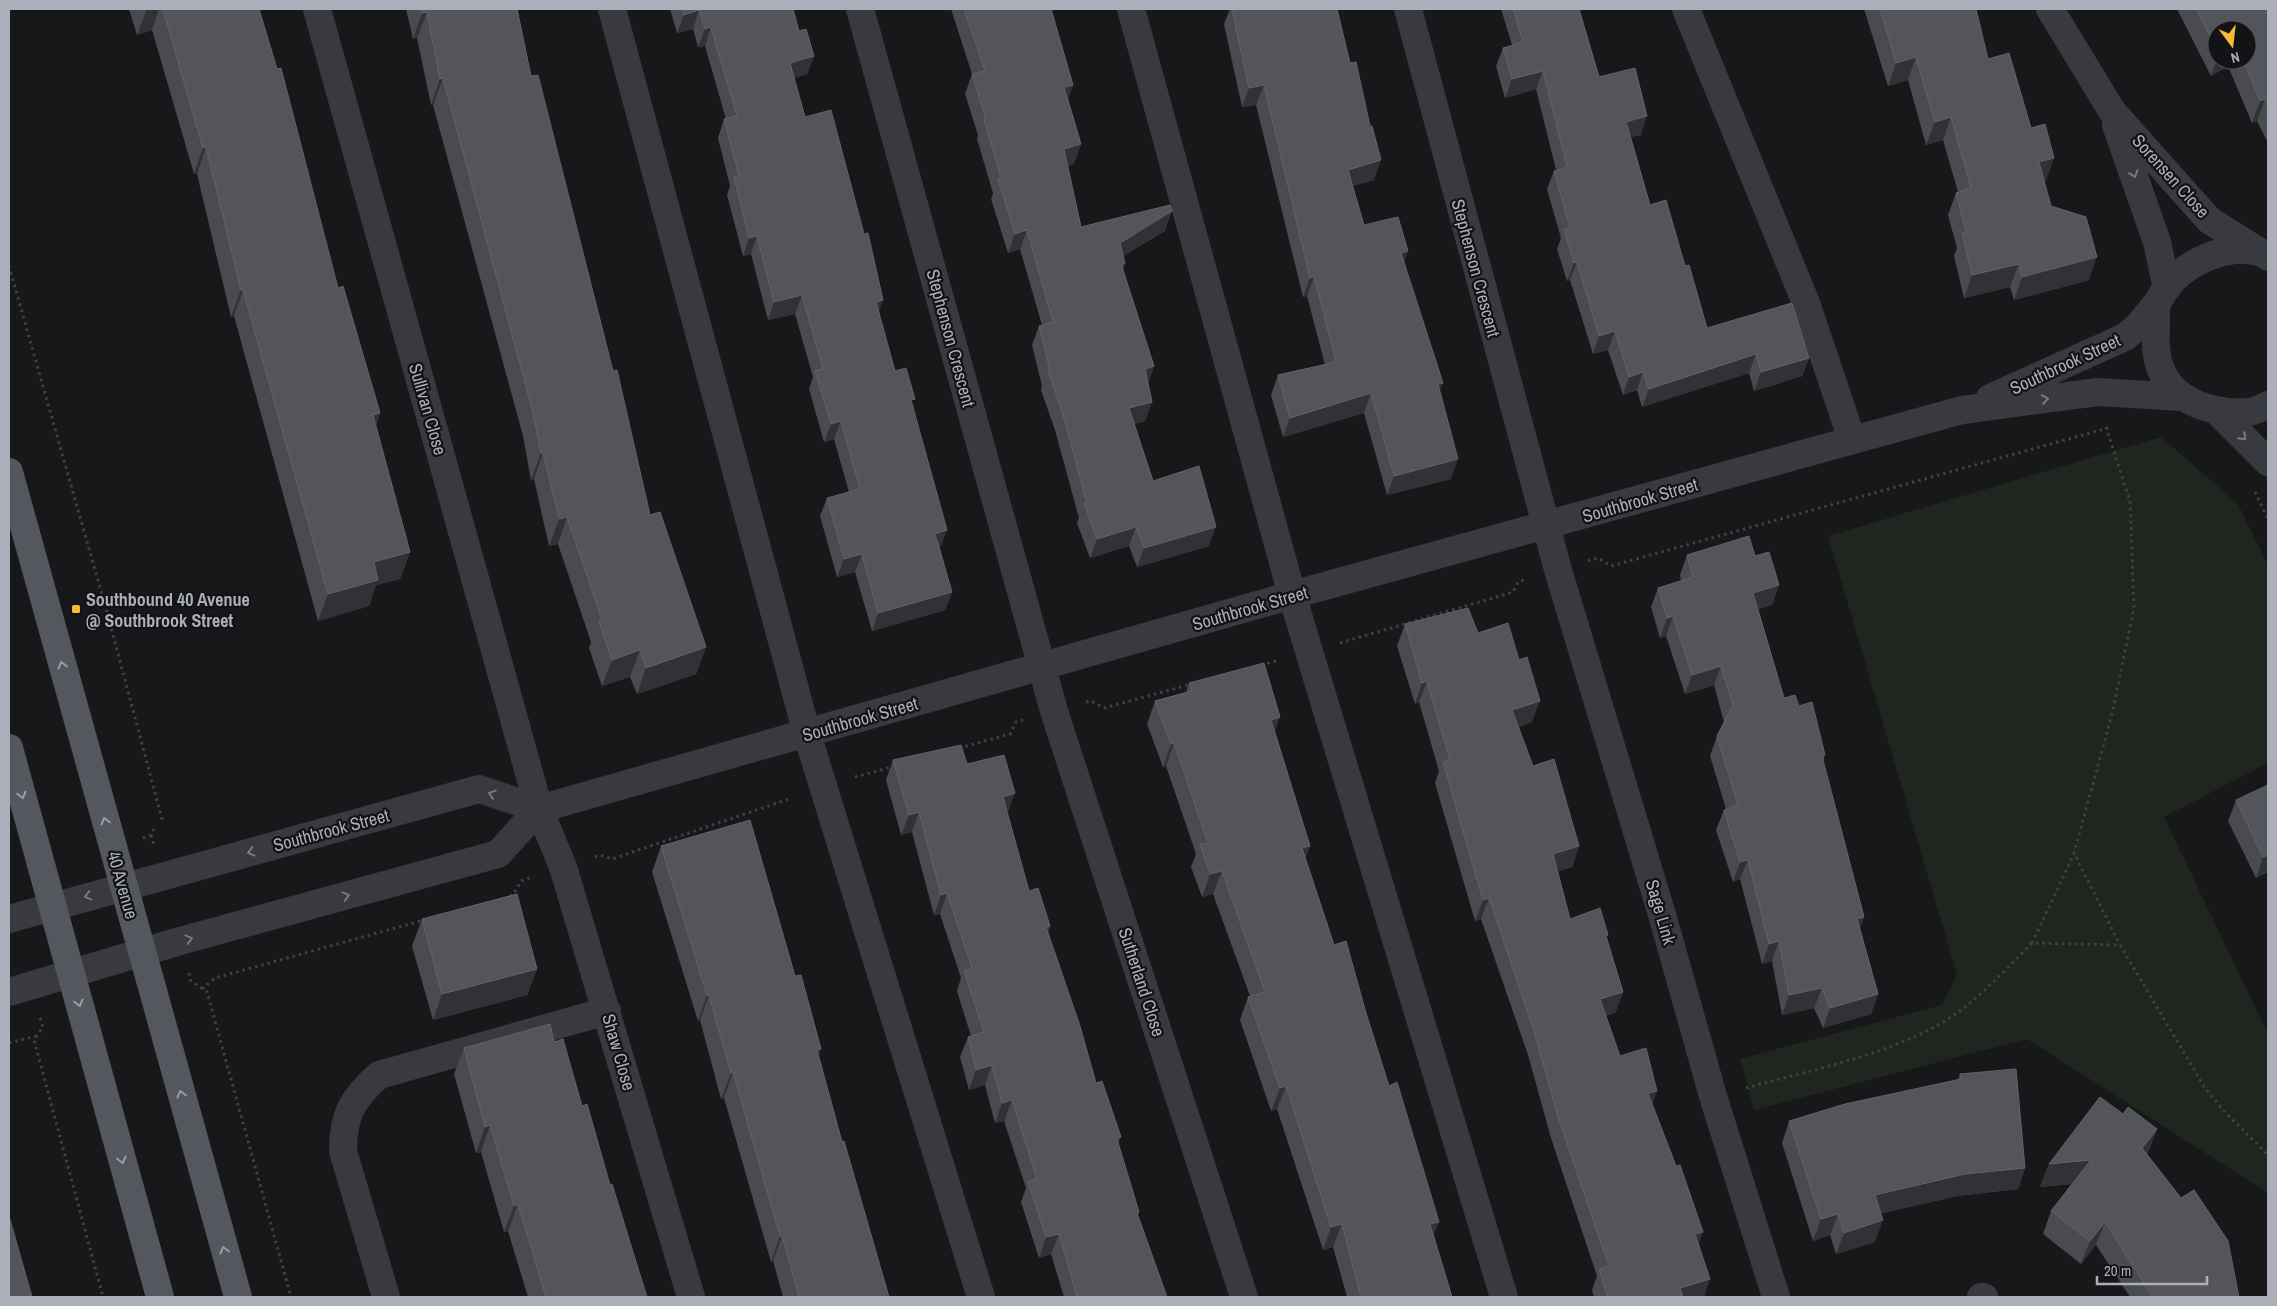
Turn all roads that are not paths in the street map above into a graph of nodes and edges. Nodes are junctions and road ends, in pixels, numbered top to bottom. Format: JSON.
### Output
{"nodes":[{"id":1,"x":317,"y":9,"type":"edge"},
{"id":2,"x":612,"y":9,"type":"edge"},
{"id":3,"x":860,"y":9,"type":"edge"},
{"id":4,"x":1131,"y":9,"type":"edge"},
{"id":5,"x":1408,"y":9,"type":"edge"},
{"id":6,"x":1686,"y":9,"type":"edge"},
{"id":7,"x":2050,"y":9,"type":"edge"},
{"id":8,"x":2112,"y":111,"type":"junction"},
{"id":9,"x":2264,"y":255,"type":"edge"},
{"id":10,"x":2162,"y":295,"type":"junction"},
{"id":11,"x":2182,"y":397,"type":"junction"},
{"id":12,"x":2268,"y":406,"type":"edge"},
{"id":13,"x":1962,"y":410,"type":"junction"},
{"id":14,"x":2218,"y":412,"type":"junction"},
{"id":15,"x":1852,"y":440,"type":"junction"},
{"id":16,"x":2268,"y":462,"type":"edge"},
{"id":17,"x":9,"y":472,"type":"edge"},
{"id":18,"x":1546,"y":526,"type":"junction"},
{"id":19,"x":1292,"y":595,"type":"junction"},
{"id":20,"x":1041,"y":667,"type":"junction"},
{"id":21,"x":807,"y":734,"type":"junction"},
{"id":22,"x":9,"y":748,"type":"edge"},
{"id":23,"x":539,"y":809,"type":"junction"},
{"id":24,"x":123,"y":886,"type":"junction"},
{"id":25,"x":52,"y":905,"type":"junction"},
{"id":26,"x":9,"y":918,"type":"edge"},
{"id":27,"x":142,"y":952,"type":"junction"},
{"id":28,"x":71,"y":976,"type":"junction"},
{"id":29,"x":9,"y":992,"type":"edge"},
{"id":30,"x":607,"y":1011,"type":"junction"},
{"id":31,"x":160,"y":1297,"type":"edge"},
{"id":32,"x":238,"y":1297,"type":"edge"},
{"id":33,"x":386,"y":1297,"type":"edge"},
{"id":34,"x":691,"y":1297,"type":"edge"},
{"id":35,"x":981,"y":1297,"type":"edge"},
{"id":36,"x":1244,"y":1297,"type":"edge"},
{"id":37,"x":1504,"y":1297,"type":"edge"},
{"id":38,"x":1776,"y":1297,"type":"edge"}],
"edges":[{"from":1,"to":23,"type":"street","name":"Sullivan Close"},
{"from":2,"to":21,"type":"street"},
{"from":3,"to":20,"type":"street","name":"Stephenson Crescent"},
{"from":4,"to":19,"type":"street"},
{"from":5,"to":18,"type":"street","name":"Stephenson Crescent"},
{"from":6,"to":15,"type":"street"},
{"from":7,"to":8,"type":"street","name":"Sorensen Close"},
{"from":8,"to":9,"type":"street","name":"Sorensen Close"},
{"from":8,"to":10,"type":"street","name":"Sorensen Close","one_way":true},
{"from":9,"to":10,"type":"street","name":"Southbrook Street"},
{"from":10,"to":11,"type":"street","name":"Sorensen Close"},
{"from":10,"to":13,"type":"street","name":"Southbrook Street"},
{"from":13,"to":11,"type":"street","name":"Southbrook Street","one_way":true},
{"from":11,"to":14,"type":"street"},
{"from":12,"to":14,"type":"street"},
{"from":13,"to":15,"type":"street","name":"Southbrook Street"},
{"from":14,"to":16,"type":"street","one_way":true},
{"from":15,"to":18,"type":"street","name":"Southbrook Street"},
{"from":24,"to":17,"type":"main road","name":"40 Avenue","one_way":true},
{"from":18,"to":19,"type":"street","name":"Southbrook Street"},
{"from":18,"to":38,"type":"street","name":"Sage Link"},
{"from":19,"to":20,"type":"street","name":"Southbrook Street"},
{"from":19,"to":37,"type":"street"},
{"from":20,"to":21,"type":"street","name":"Southbrook Street"},
{"from":20,"to":36,"type":"street","name":"Sutherland Close"},
{"from":21,"to":23,"type":"street","name":"Southbrook Street"},
{"from":21,"to":35,"type":"street"},
{"from":22,"to":25,"type":"main road","one_way":true},
{"from":23,"to":24,"type":"street","name":"Southbrook Street","one_way":true},
{"from":27,"to":23,"type":"street","one_way":true},
{"from":23,"to":30,"type":"street","name":"Shaw Close"},
{"from":24,"to":25,"type":"street","name":"Southbrook Street","one_way":true},
{"from":24,"to":27,"type":"main road","name":"40 Avenue"},
{"from":25,"to":26,"type":"street","name":"Southbrook Street"},
{"from":25,"to":28,"type":"main road"},
{"from":27,"to":28,"type":"street"},
{"from":32,"to":27,"type":"main road","name":"40 Avenue","one_way":true},
{"from":28,"to":29,"type":"street"},
{"from":28,"to":31,"type":"main road","one_way":true},
{"from":30,"to":33,"type":"street"},
{"from":30,"to":34,"type":"street","name":"Shaw Close"}]}
